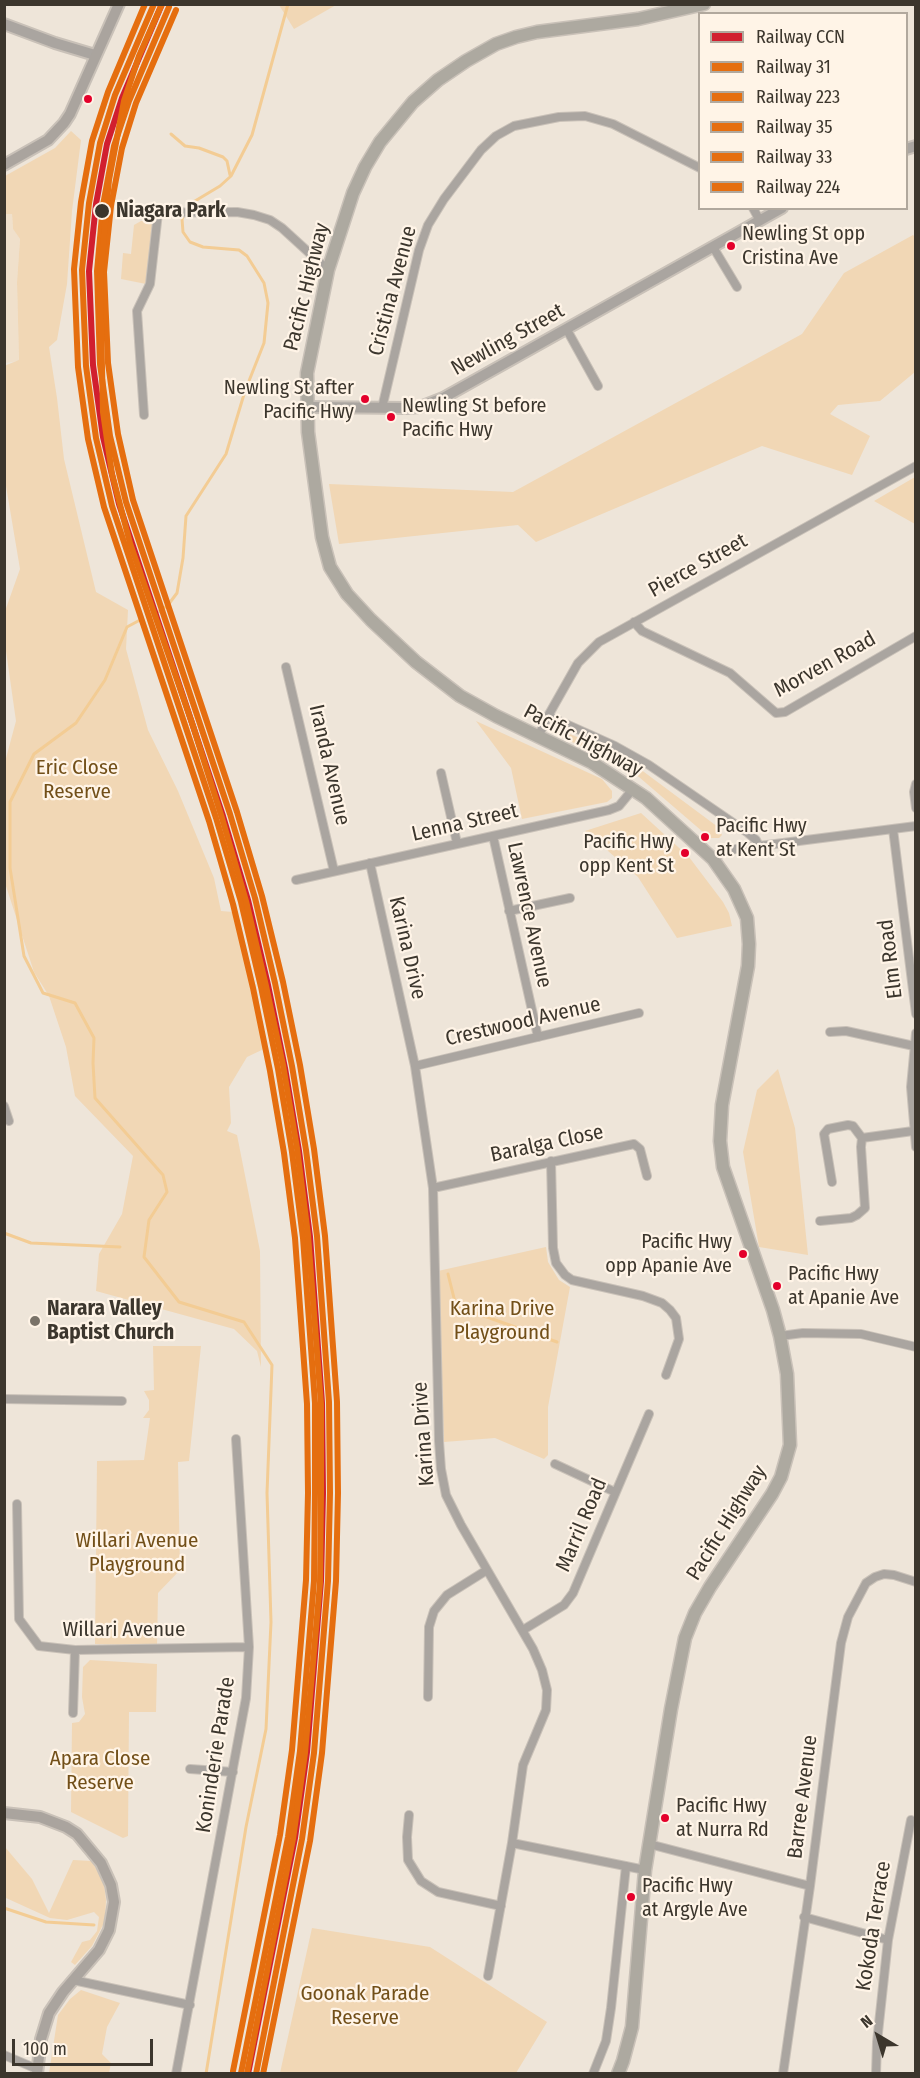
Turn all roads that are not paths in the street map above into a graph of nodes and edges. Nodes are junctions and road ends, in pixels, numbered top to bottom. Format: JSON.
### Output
{"nodes":[{"id":1,"x":119,"y":4,"type":"edge"},
{"id":2,"x":704,"y":4,"type":"edge"},
{"id":3,"x":4,"y":24,"type":"edge"},
{"id":4,"x":95,"y":55,"type":"junction"},
{"id":5,"x":4,"y":165,"type":"edge"},
{"id":6,"x":698,"y":167,"type":"edge"},
{"id":7,"x":754,"y":210,"type":"edge"},
{"id":8,"x":779,"y":210,"type":"edge"},
{"id":9,"x":131,"y":213,"type":"dead end"},
{"id":10,"x":158,"y":213,"type":"junction"},
{"id":11,"x":760,"y":221,"type":"junction"},
{"id":12,"x":713,"y":247,"type":"junction"},
{"id":13,"x":328,"y":270,"type":"junction"},
{"id":14,"x":737,"y":287,"type":"dead end"},
{"id":15,"x":567,"y":330,"type":"junction"},
{"id":16,"x":598,"y":386,"type":"dead end"},
{"id":17,"x":306,"y":407,"type":"junction"},
{"id":18,"x":382,"y":408,"type":"junction"},
{"id":19,"x":144,"y":415,"type":"dead end"},
{"id":20,"x":915,"y":466,"type":"edge"},
{"id":21,"x":634,"y":622,"type":"junction"},
{"id":22,"x":915,"y":636,"type":"edge"},
{"id":23,"x":286,"y":667,"type":"dead end"},
{"id":24,"x":548,"y":716,"type":"junction"},
{"id":25,"x":538,"y":737,"type":"junction"},
{"id":26,"x":441,"y":773,"type":"dead end"},
{"id":27,"x":915,"y":784,"type":"edge"},
{"id":28,"x":633,"y":789,"type":"junction"},
{"id":29,"x":915,"y":808,"type":"edge"},
{"id":30,"x":915,"y":826,"type":"edge"},
{"id":31,"x":893,"y":829,"type":"junction"},
{"id":32,"x":493,"y":836,"type":"junction"},
{"id":33,"x":457,"y":843,"type":"junction"},
{"id":34,"x":759,"y":846,"type":"junction"},
{"id":35,"x":713,"y":859,"type":"junction"},
{"id":36,"x":370,"y":863,"type":"junction"},
{"id":37,"x":334,"y":871,"type":"junction"},
{"id":38,"x":296,"y":880,"type":"dead end"},
{"id":39,"x":570,"y":898,"type":"dead end"},
{"id":40,"x":509,"y":911,"type":"junction"},
{"id":41,"x":912,"y":944,"type":"edge"},
{"id":42,"x":639,"y":1013,"type":"dead end"},
{"id":43,"x":915,"y":1014,"type":"edge"},
{"id":44,"x":830,"y":1032,"type":"dead end"},
{"id":45,"x":915,"y":1033,"type":"edge"},
{"id":46,"x":538,"y":1037,"type":"junction"},
{"id":47,"x":914,"y":1046,"type":"edge"},
{"id":48,"x":415,"y":1066,"type":"junction"},
{"id":49,"x":913,"y":1087,"type":"edge"},
{"id":50,"x":4,"y":1106,"type":"edge"},
{"id":51,"x":9,"y":1121,"type":"dead end"},
{"id":52,"x":913,"y":1131,"type":"junction"},
{"id":53,"x":862,"y":1138,"type":"junction"},
{"id":54,"x":915,"y":1147,"type":"edge"},
{"id":55,"x":551,"y":1161,"type":"junction"},
{"id":56,"x":648,"y":1176,"type":"dead end"},
{"id":57,"x":832,"y":1182,"type":"dead end"},
{"id":58,"x":433,"y":1188,"type":"junction"},
{"id":59,"x":820,"y":1221,"type":"dead end"},
{"id":60,"x":780,"y":1336,"type":"junction"},
{"id":61,"x":915,"y":1347,"type":"edge"},
{"id":62,"x":666,"y":1375,"type":"dead end"},
{"id":63,"x":4,"y":1399,"type":"edge"},
{"id":64,"x":122,"y":1401,"type":"dead end"},
{"id":65,"x":649,"y":1414,"type":"dead end"},
{"id":66,"x":236,"y":1439,"type":"dead end"},
{"id":67,"x":555,"y":1464,"type":"dead end"},
{"id":68,"x":615,"y":1492,"type":"junction"},
{"id":69,"x":16,"y":1504,"type":"dead end"},
{"id":70,"x":487,"y":1570,"type":"junction"},
{"id":71,"x":915,"y":1582,"type":"edge"},
{"id":72,"x":523,"y":1630,"type":"junction"},
{"id":73,"x":249,"y":1647,"type":"junction"},
{"id":74,"x":75,"y":1650,"type":"junction"},
{"id":75,"x":428,"y":1697,"type":"dead end"},
{"id":76,"x":73,"y":1713,"type":"dead end"},
{"id":77,"x":190,"y":1769,"type":"dead end"},
{"id":78,"x":233,"y":1772,"type":"junction"},
{"id":79,"x":4,"y":1813,"type":"edge"},
{"id":80,"x":409,"y":1815,"type":"dead end"},
{"id":81,"x":911,"y":1820,"type":"dead end"},
{"id":82,"x":512,"y":1843,"type":"junction"},
{"id":83,"x":649,"y":1844,"type":"junction"},
{"id":84,"x":626,"y":1866,"type":"junction"},
{"id":85,"x":645,"y":1870,"type":"junction"},
{"id":86,"x":810,"y":1886,"type":"junction"},
{"id":87,"x":501,"y":1906,"type":"junction"},
{"id":88,"x":804,"y":1917,"type":"junction"},
{"id":89,"x":888,"y":1940,"type":"junction"},
{"id":90,"x":488,"y":1976,"type":"dead end"},
{"id":91,"x":73,"y":1980,"type":"junction"},
{"id":92,"x":190,"y":2005,"type":"junction"},
{"id":93,"x":4,"y":2055,"type":"edge"},
{"id":94,"x":37,"y":2071,"type":"edge"},
{"id":95,"x":176,"y":2073,"type":"edge"},
{"id":96,"x":593,"y":2073,"type":"edge"},
{"id":97,"x":618,"y":2073,"type":"edge"},
{"id":98,"x":783,"y":2073,"type":"edge"},
{"id":99,"x":876,"y":2073,"type":"edge"}],
"edges":[{"from":1,"to":4,"type":"main road"},
{"from":2,"to":13,"type":"main road","name":"Pacific Highway"},
{"from":3,"to":4,"type":"street"},
{"from":4,"to":5,"type":"main road"},
{"from":6,"to":18,"type":"street","name":"Cristina Avenue"},
{"from":7,"to":11,"type":"street"},
{"from":8,"to":11,"type":"street","name":"Newling Street"},
{"from":9,"to":10,"type":"street"},
{"from":10,"to":13,"type":"street"},
{"from":10,"to":19,"type":"street"},
{"from":11,"to":12,"type":"street","name":"Newling Street"},
{"from":12,"to":14,"type":"street"},
{"from":12,"to":15,"type":"street","name":"Newling Street"},
{"from":13,"to":17,"type":"main road","name":"Pacific Highway"},
{"from":15,"to":16,"type":"street"},
{"from":15,"to":18,"type":"street","name":"Newling Street"},
{"from":17,"to":18,"type":"street","name":"Newling Street"},
{"from":17,"to":25,"type":"main road","name":"Pacific Highway"},
{"from":20,"to":21,"type":"street","name":"Pierce Street"},
{"from":21,"to":22,"type":"street","name":"Morven Road"},
{"from":21,"to":24,"type":"street","name":"Pierce Street"},
{"from":23,"to":37,"type":"street","name":"Iranda Avenue"},
{"from":24,"to":25,"type":"street","name":"Pierce Street"},
{"from":24,"to":34,"type":"street","name":"Pacific Highway"},
{"from":25,"to":28,"type":"main road","name":"Pacific Highway"},
{"from":26,"to":33,"type":"street"},
{"from":27,"to":29,"type":"street"},
{"from":28,"to":32,"type":"street","name":"Lenna Street"},
{"from":28,"to":35,"type":"main road","name":"Pacific Highway"},
{"from":30,"to":31,"type":"street"},
{"from":31,"to":34,"type":"street"},
{"from":31,"to":41,"type":"street","name":"Elm Road"},
{"from":32,"to":33,"type":"street","name":"Lenna Street"},
{"from":32,"to":40,"type":"street","name":"Lawrence Avenue"},
{"from":33,"to":36,"type":"street","name":"Lenna Street"},
{"from":34,"to":35,"type":"street"},
{"from":35,"to":60,"type":"main road","name":"Pacific Highway"},
{"from":36,"to":37,"type":"street","name":"Lenna Street"},
{"from":36,"to":48,"type":"street","name":"Karina Drive"},
{"from":37,"to":38,"type":"street","name":"Lenna Street"},
{"from":39,"to":40,"type":"street"},
{"from":40,"to":46,"type":"street","name":"Lawrence Avenue"},
{"from":41,"to":43,"type":"street","name":"Elm Road"},
{"from":42,"to":46,"type":"street","name":"Crestwood Avenue"},
{"from":44,"to":47,"type":"street"},
{"from":45,"to":47,"type":"street"},
{"from":46,"to":48,"type":"street","name":"Crestwood Avenue"},
{"from":47,"to":49,"type":"street"},
{"from":48,"to":58,"type":"street","name":"Karina Drive"},
{"from":49,"to":52,"type":"street"},
{"from":50,"to":51,"type":"street"},
{"from":52,"to":53,"type":"street"},
{"from":52,"to":54,"type":"street"},
{"from":53,"to":57,"type":"street"},
{"from":53,"to":59,"type":"street"},
{"from":55,"to":56,"type":"street","name":"Baralga Close"},
{"from":55,"to":58,"type":"street","name":"Baralga Close"},
{"from":55,"to":62,"type":"street"},
{"from":58,"to":70,"type":"street","name":"Karina Drive"},
{"from":60,"to":61,"type":"street"},
{"from":60,"to":83,"type":"main road","name":"Pacific Highway"},
{"from":63,"to":64,"type":"street"},
{"from":65,"to":68,"type":"street","name":"Marril Road"},
{"from":66,"to":73,"type":"street","name":"Koninderie Parade"},
{"from":67,"to":68,"type":"street"},
{"from":68,"to":72,"type":"street","name":"Marril Road"},
{"from":69,"to":74,"type":"street","name":"Willari Avenue"},
{"from":70,"to":72,"type":"street","name":"Karina Drive"},
{"from":70,"to":75,"type":"street"},
{"from":71,"to":86,"type":"street","name":"Barree Avenue"},
{"from":72,"to":82,"type":"street","name":"Karina Drive"},
{"from":73,"to":74,"type":"street","name":"Willari Avenue"},
{"from":73,"to":78,"type":"street","name":"Koninderie Parade"},
{"from":74,"to":76,"type":"street"},
{"from":77,"to":78,"type":"street"},
{"from":78,"to":92,"type":"street","name":"Koninderie Parade"},
{"from":79,"to":91,"type":"main road"},
{"from":80,"to":87,"type":"street"},
{"from":81,"to":89,"type":"street","name":"Kokoda Terrace"},
{"from":82,"to":84,"type":"street"},
{"from":82,"to":87,"type":"street","name":"Karina Drive"},
{"from":83,"to":85,"type":"main road","name":"Pacific Highway"},
{"from":83,"to":86,"type":"street"},
{"from":84,"to":85,"type":"street"},
{"from":84,"to":96,"type":"street"},
{"from":85,"to":97,"type":"main road","name":"Pacific Highway"},
{"from":86,"to":88,"type":"street","name":"Barree Avenue"},
{"from":87,"to":90,"type":"street","name":"Karina Drive"},
{"from":88,"to":89,"type":"street"},
{"from":88,"to":98,"type":"street","name":"Barree Avenue"},
{"from":89,"to":99,"type":"street","name":"Kokoda Terrace"},
{"from":91,"to":92,"type":"street"},
{"from":91,"to":94,"type":"main road"},
{"from":92,"to":95,"type":"street","name":"Koninderie Parade"},
{"from":93,"to":94,"type":"street"}]}
